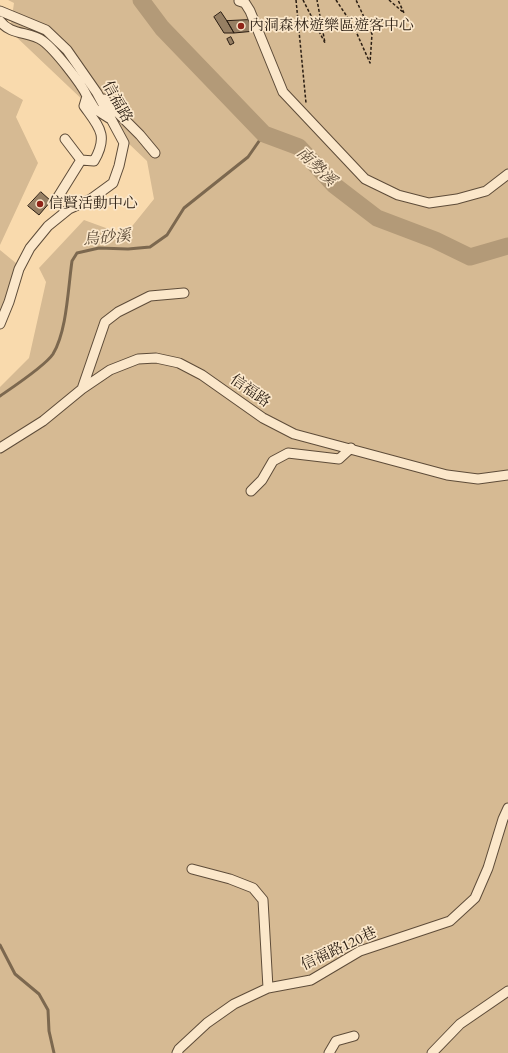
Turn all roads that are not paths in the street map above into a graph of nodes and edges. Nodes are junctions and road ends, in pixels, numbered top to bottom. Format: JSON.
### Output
{"nodes":[{"id":1,"x":239,"y":1,"type":"edge"},
{"id":2,"x":0,"y":11,"type":"edge"},
{"id":3,"x":0,"y":21,"type":"edge"},
{"id":4,"x":97,"y":93,"type":"junction"},
{"id":5,"x":87,"y":96,"type":"junction"},
{"id":6,"x":110,"y":118,"type":"junction"},
{"id":7,"x":64,"y":139,"type":"dead end"},
{"id":8,"x":155,"y":153,"type":"dead end"},
{"id":9,"x":80,"y":160,"type":"junction"},
{"id":10,"x":508,"y":174,"type":"edge"},
{"id":11,"x":58,"y":197,"type":"dead end"},
{"id":12,"x":184,"y":293,"type":"dead end"},
{"id":13,"x":0,"y":324,"type":"edge"},
{"id":14,"x":82,"y":389,"type":"junction"},
{"id":15,"x":0,"y":448,"type":"edge"},
{"id":16,"x":351,"y":448,"type":"junction"},
{"id":17,"x":508,"y":475,"type":"edge"},
{"id":18,"x":251,"y":492,"type":"dead end"},
{"id":19,"x":508,"y":808,"type":"edge"},
{"id":20,"x":192,"y":869,"type":"dead end"},
{"id":21,"x":268,"y":988,"type":"junction"},
{"id":22,"x":508,"y":991,"type":"edge"},
{"id":23,"x":354,"y":1036,"type":"dead end"},
{"id":24,"x":177,"y":1053,"type":"edge"},
{"id":25,"x":329,"y":1053,"type":"edge"},
{"id":26,"x":432,"y":1053,"type":"edge"}],
"edges":[{"from":1,"to":10,"type":"street"},
{"from":2,"to":4,"type":"street","name":"信福路"},
{"from":3,"to":5,"type":"street"},
{"from":4,"to":6,"type":"street","name":"信福路"},
{"from":4,"to":8,"type":"street"},
{"from":5,"to":6,"type":"street"},
{"from":5,"to":9,"type":"street"},
{"from":6,"to":13,"type":"street","name":"信福路"},
{"from":7,"to":9,"type":"street"},
{"from":9,"to":11,"type":"street"},
{"from":12,"to":14,"type":"street"},
{"from":14,"to":15,"type":"street","name":"信福路"},
{"from":14,"to":16,"type":"street","name":"信福路"},
{"from":16,"to":17,"type":"street","name":"信福路"},
{"from":16,"to":18,"type":"street"},
{"from":19,"to":21,"type":"street","name":"信福路120巷"},
{"from":20,"to":21,"type":"street"},
{"from":21,"to":24,"type":"street","name":"信福路120巷"},
{"from":22,"to":26,"type":"street"},
{"from":23,"to":25,"type":"street"}]}
